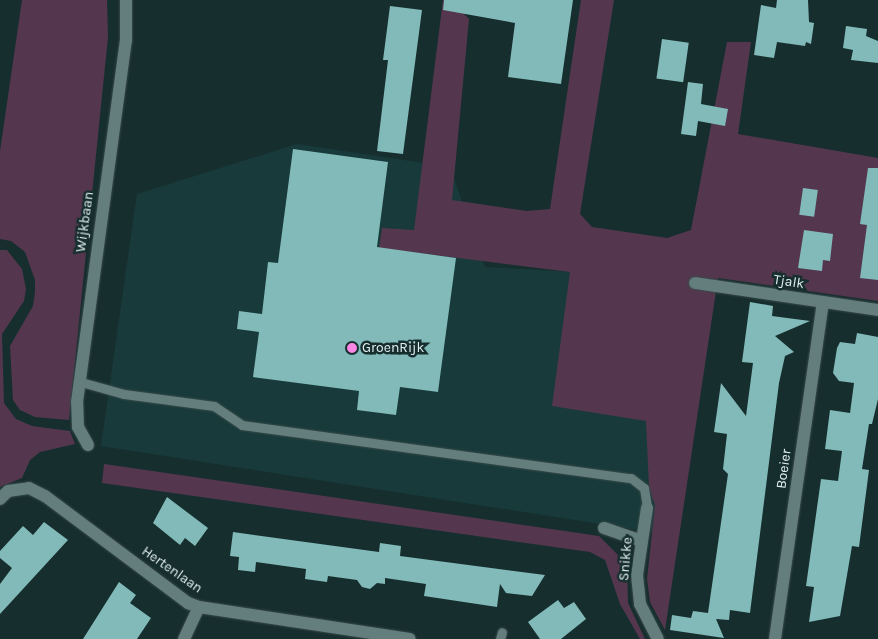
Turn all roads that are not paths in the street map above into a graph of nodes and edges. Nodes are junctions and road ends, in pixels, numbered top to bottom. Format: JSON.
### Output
{"nodes":[{"id":1,"x":126,"y":0,"type":"edge"},
{"id":2,"x":695,"y":283,"type":"dead end"},
{"id":3,"x":823,"y":302,"type":"junction"},
{"id":4,"x":878,"y":310,"type":"edge"},
{"id":5,"x":81,"y":382,"type":"junction"},
{"id":6,"x":88,"y":445,"type":"dead end"},
{"id":7,"x":0,"y":499,"type":"edge"},
{"id":8,"x":647,"y":508,"type":"joint"},
{"id":9,"x":604,"y":528,"type":"dead end"},
{"id":10,"x":642,"y":541,"type":"junction"},
{"id":11,"x":199,"y":607,"type":"junction"},
{"id":12,"x":184,"y":639,"type":"edge"},
{"id":13,"x":408,"y":639,"type":"edge"},
{"id":14,"x":658,"y":639,"type":"edge"},
{"id":15,"x":776,"y":639,"type":"edge"}],
"edges":[{"from":1,"to":5,"type":"street","name":"Wijkbaan"},
{"from":2,"to":3,"type":"street","name":"Tjalk"},
{"from":3,"to":4,"type":"street","name":"Tjalk"},
{"from":3,"to":15,"type":"street","name":"Boeier"},
{"from":5,"to":6,"type":"street","name":"Wijkbaan"},
{"from":5,"to":8,"type":"lane"},
{"from":7,"to":11,"type":"street","name":"Hertenlaan"},
{"from":8,"to":10,"type":"street","name":"Snikke"},
{"from":9,"to":10,"type":"street"},
{"from":10,"to":14,"type":"street","name":"Snikke"},
{"from":11,"to":12,"type":"street"},
{"from":11,"to":13,"type":"street","name":"Hertenlaan"}]}
